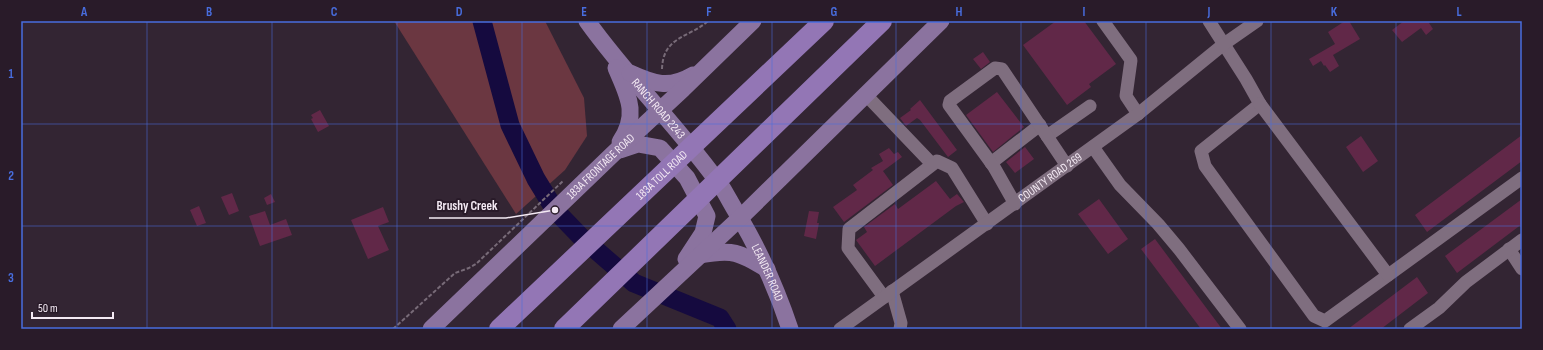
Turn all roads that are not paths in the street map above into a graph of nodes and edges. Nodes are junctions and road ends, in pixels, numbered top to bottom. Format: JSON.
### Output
{"nodes":[{"id":1,"x":587,"y":21,"type":"edge"},
{"id":2,"x":753,"y":21,"type":"edge"},
{"id":3,"x":824,"y":21,"type":"edge"},
{"id":4,"x":882,"y":21,"type":"edge"},
{"id":5,"x":941,"y":21,"type":"edge"},
{"id":6,"x":1103,"y":21,"type":"edge"},
{"id":7,"x":1208,"y":21,"type":"edge"},
{"id":8,"x":1257,"y":21,"type":"edge"},
{"id":9,"x":1224,"y":44,"type":"junction"},
{"id":10,"x":607,"y":48,"type":"junction"},
{"id":11,"x":708,"y":65,"type":"junction"},
{"id":12,"x":626,"y":71,"type":"junction"},
{"id":13,"x":866,"y":94,"type":"junction"},
{"id":14,"x":1260,"y":104,"type":"junction"},
{"id":15,"x":1090,"y":106,"type":"dead end"},
{"id":16,"x":660,"y":111,"type":"junction"},
{"id":17,"x":1138,"y":114,"type":"junction"},
{"id":18,"x":1040,"y":125,"type":"junction"},
{"id":19,"x":1047,"y":136,"type":"junction"},
{"id":20,"x":1093,"y":147,"type":"junction"},
{"id":21,"x":614,"y":153,"type":"junction"},
{"id":22,"x":991,"y":163,"type":"junction"},
{"id":23,"x":932,"y":164,"type":"junction"},
{"id":24,"x":1067,"y":166,"type":"junction"},
{"id":25,"x":1522,"y":178,"type":"edge"},
{"id":26,"x":1015,"y":204,"type":"junction"},
{"id":27,"x":740,"y":218,"type":"junction"},
{"id":28,"x":987,"y":224,"type":"junction"},
{"id":29,"x":1522,"y":240,"type":"edge"},
{"id":30,"x":1509,"y":250,"type":"junction"},
{"id":31,"x":696,"y":255,"type":"junction"},
{"id":32,"x":767,"y":269,"type":"junction"},
{"id":33,"x":1522,"y":269,"type":"edge"},
{"id":34,"x":1388,"y":275,"type":"junction"},
{"id":35,"x":888,"y":294,"type":"junction"},
{"id":36,"x":431,"y":329,"type":"edge"},
{"id":37,"x":499,"y":329,"type":"edge"},
{"id":38,"x":564,"y":329,"type":"edge"},
{"id":39,"x":621,"y":329,"type":"edge"},
{"id":40,"x":790,"y":329,"type":"edge"},
{"id":41,"x":840,"y":329,"type":"edge"},
{"id":42,"x":900,"y":329,"type":"edge"},
{"id":43,"x":1240,"y":329,"type":"edge"},
{"id":44,"x":1410,"y":329,"type":"edge"}],
"edges":[{"from":1,"to":10,"type":"main road","name":"RANCH ROAD 2243"},
{"from":2,"to":11,"type":"main road","name":"183A FRONTAGE ROAD"},
{"from":3,"to":37,"type":"highway","name":"183A TOLL ROAD"},
{"from":4,"to":38,"type":"highway"},
{"from":5,"to":13,"type":"main road"},
{"from":6,"to":17,"type":"street"},
{"from":7,"to":9,"type":"street"},
{"from":8,"to":9,"type":"street","name":"COUNTY ROAD 269"},
{"from":9,"to":14,"type":"street"},
{"from":9,"to":17,"type":"street","name":"COUNTY ROAD 269"},
{"from":10,"to":12,"type":"main road","name":"RANCH ROAD 2243"},
{"from":10,"to":21,"type":"main road"},
{"from":11,"to":12,"type":"main road"},
{"from":11,"to":16,"type":"main road","name":"183A FRONTAGE ROAD"},
{"from":12,"to":16,"type":"main road","name":"RANCH ROAD 2243"},
{"from":13,"to":23,"type":"street"},
{"from":13,"to":27,"type":"main road"},
{"from":14,"to":34,"type":"street"},
{"from":14,"to":34,"type":"street"},
{"from":15,"to":19,"type":"street"},
{"from":16,"to":21,"type":"main road","name":"183A FRONTAGE ROAD"},
{"from":16,"to":27,"type":"main road","name":"RANCH ROAD 2243"},
{"from":17,"to":20,"type":"street","name":"COUNTY ROAD 269"},
{"from":18,"to":19,"type":"street"},
{"from":18,"to":22,"type":"street"},
{"from":18,"to":22,"type":"street"},
{"from":19,"to":24,"type":"street"},
{"from":20,"to":24,"type":"street","name":"COUNTY ROAD 269"},
{"from":20,"to":43,"type":"street"},
{"from":21,"to":31,"type":"main road"},
{"from":21,"to":36,"type":"main road","name":"183A FRONTAGE ROAD"},
{"from":22,"to":26,"type":"street"},
{"from":23,"to":28,"type":"street"},
{"from":23,"to":35,"type":"street"},
{"from":24,"to":26,"type":"street","name":"COUNTY ROAD 269"},
{"from":25,"to":34,"type":"street"},
{"from":26,"to":28,"type":"street","name":"COUNTY ROAD 269"},
{"from":27,"to":31,"type":"main road"},
{"from":27,"to":32,"type":"main road","name":"LEANDER ROAD"},
{"from":28,"to":35,"type":"street","name":"COUNTY ROAD 269"},
{"from":29,"to":30,"type":"street"},
{"from":30,"to":33,"type":"street"},
{"from":30,"to":44,"type":"street"},
{"from":31,"to":32,"type":"main road"},
{"from":31,"to":39,"type":"main road"},
{"from":32,"to":40,"type":"main road","name":"LEANDER ROAD"},
{"from":35,"to":41,"type":"street","name":"COUNTY ROAD 269"},
{"from":35,"to":42,"type":"street"}]}
